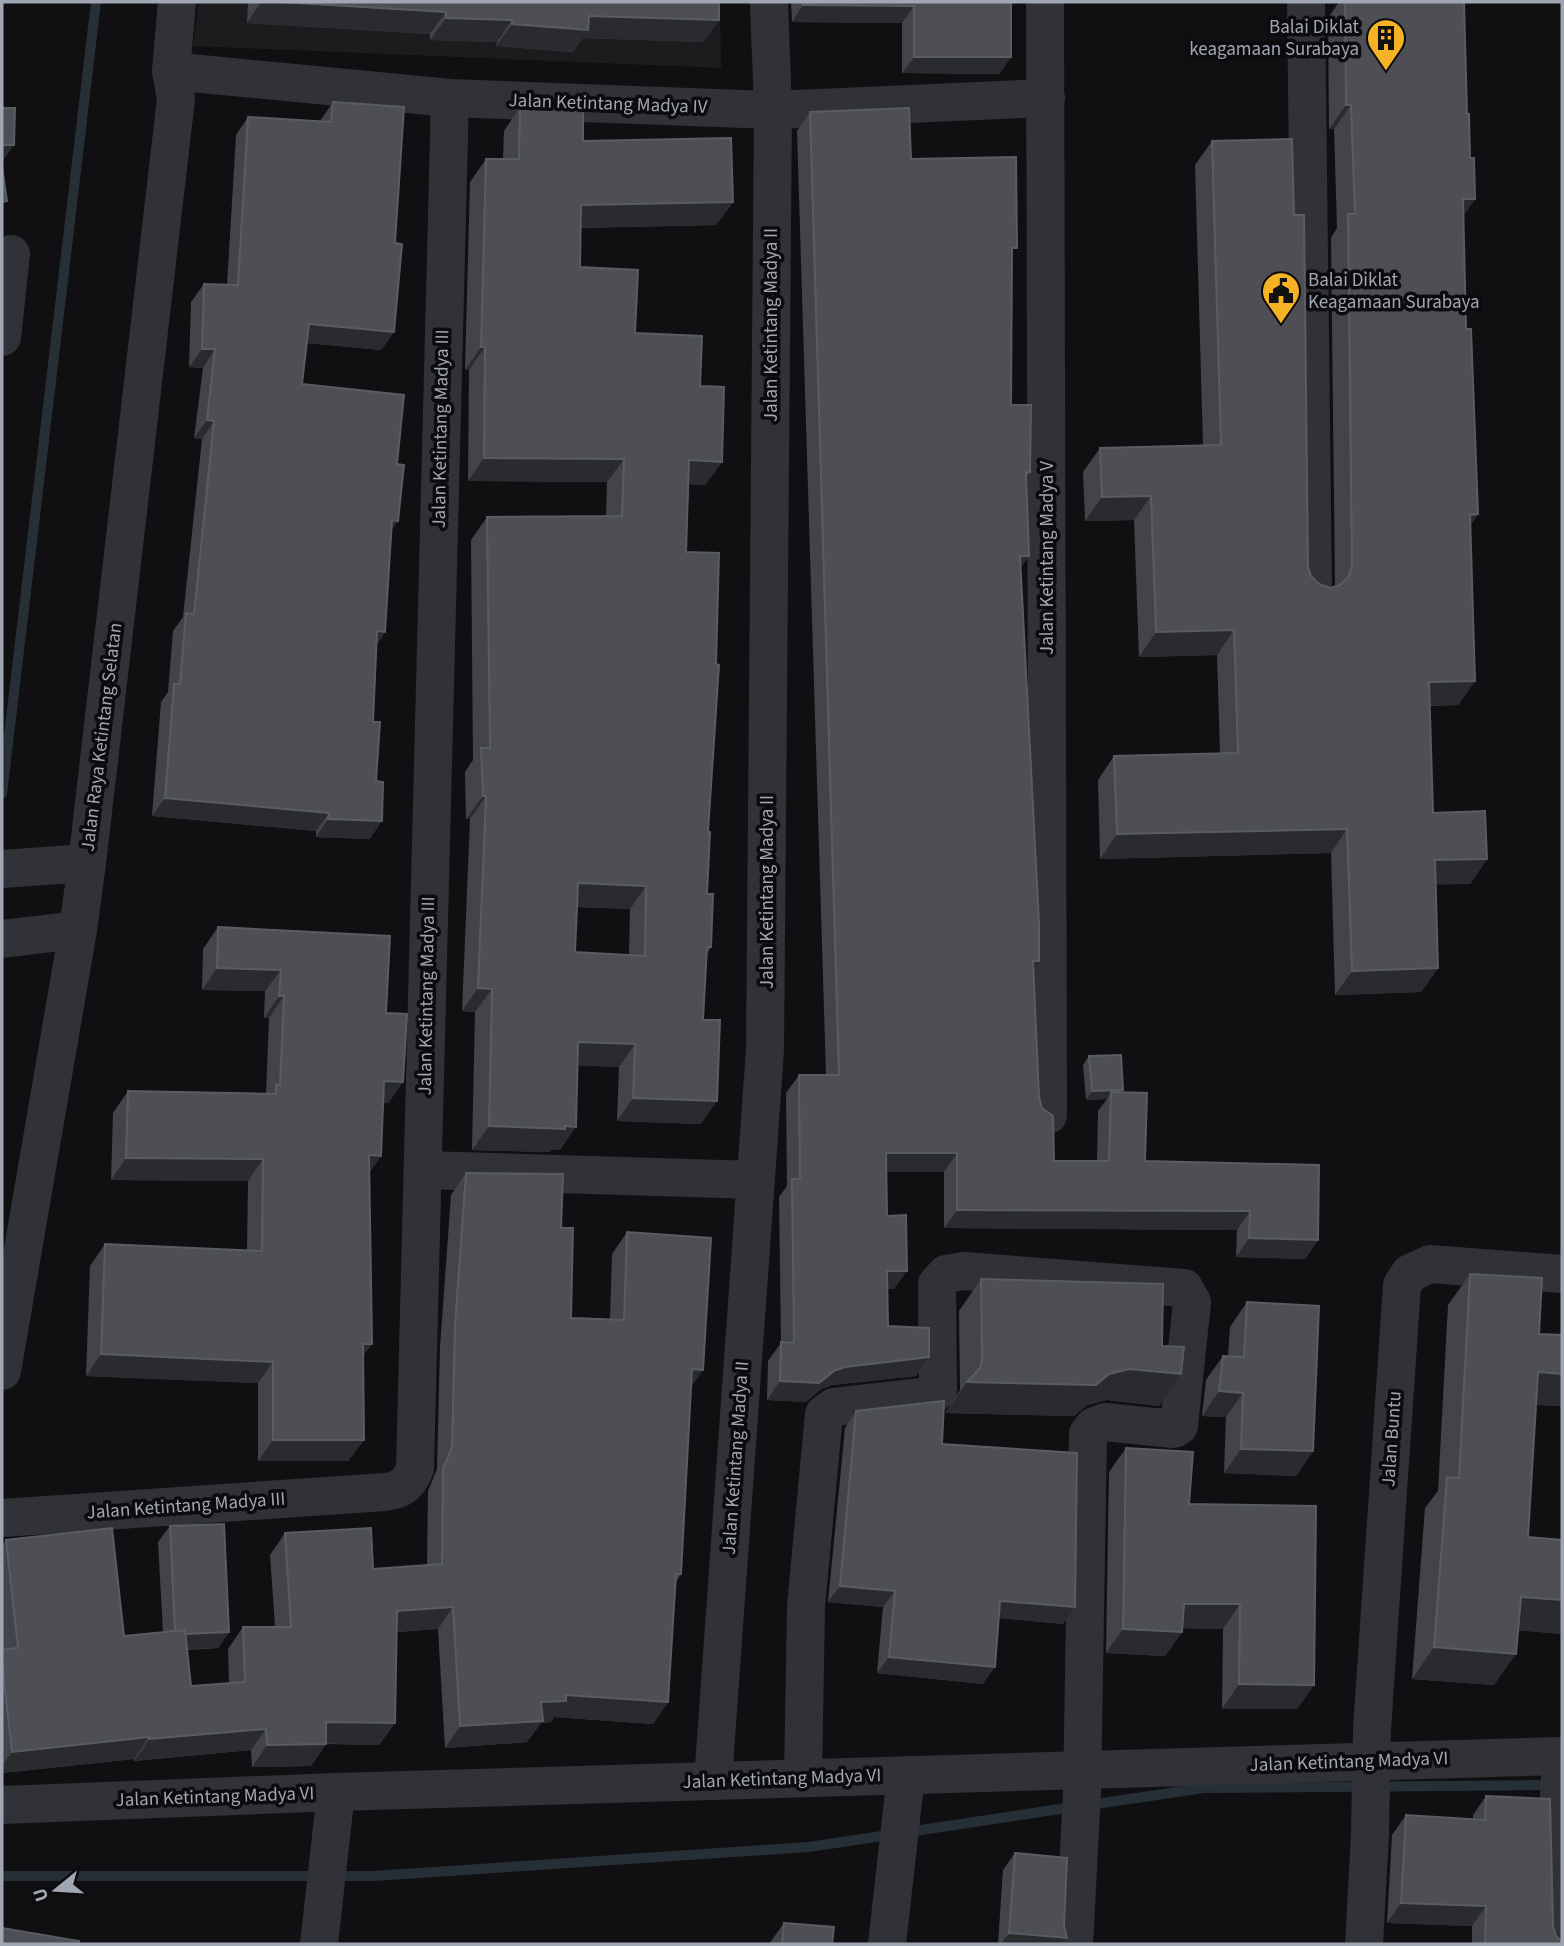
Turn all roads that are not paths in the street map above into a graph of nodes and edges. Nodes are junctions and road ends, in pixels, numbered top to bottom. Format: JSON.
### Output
{"nodes":[{"id":1,"x":177,"y":2,"type":"edge"},
{"id":2,"x":197,"y":2,"type":"edge"},
{"id":3,"x":769,"y":2,"type":"edge"},
{"id":4,"x":1045,"y":2,"type":"edge"},
{"id":5,"x":1306,"y":2,"type":"edge"},
{"id":6,"x":179,"y":81,"type":"junction"},
{"id":7,"x":450,"y":97,"type":"junction"},
{"id":8,"x":1046,"y":99,"type":"junction"},
{"id":9,"x":773,"y":110,"type":"junction"},
{"id":10,"x":11,"y":254,"type":"dead end"},
{"id":11,"x":2,"y":337,"type":"edge"},
{"id":12,"x":1313,"y":590,"type":"edge"},
{"id":13,"x":87,"y":863,"type":"junction"},
{"id":14,"x":9,"y":868,"type":"edge"},
{"id":15,"x":78,"y":930,"type":"junction"},
{"id":16,"x":5,"y":938,"type":"edge"},
{"id":17,"x":1048,"y":1115,"type":"edge"},
{"id":18,"x":423,"y":1170,"type":"junction"},
{"id":19,"x":756,"y":1180,"type":"junction"},
{"id":20,"x":1562,"y":1274,"type":"edge"},
{"id":21,"x":2,"y":1371,"type":"edge"},
{"id":22,"x":2,"y":1518,"type":"edge"},
{"id":23,"x":906,"y":1775,"type":"junction"},
{"id":24,"x":1560,"y":1777,"type":"edge"},
{"id":25,"x":803,"y":1779,"type":"junction"},
{"id":26,"x":713,"y":1781,"type":"junction"},
{"id":27,"x":1370,"y":1787,"type":"junction"},
{"id":28,"x":336,"y":1792,"type":"junction"},
{"id":29,"x":1081,"y":1795,"type":"junction"},
{"id":30,"x":2,"y":1805,"type":"edge"},
{"id":31,"x":320,"y":1936,"type":"edge"},
{"id":32,"x":887,"y":1944,"type":"edge"},
{"id":33,"x":1074,"y":1944,"type":"edge"},
{"id":34,"x":1364,"y":1944,"type":"edge"},
{"id":35,"x":1561,"y":1944,"type":"edge"}],
"edges":[{"from":1,"to":6,"type":"street","name":"Jalan Raya Ketintang Selatan"},
{"from":2,"to":6,"type":"street","name":"Jalan Raya Ketintang Selatan"},
{"from":3,"to":9,"type":"street","name":"Jalan Ketintang Madya II"},
{"from":4,"to":8,"type":"street","name":"Jalan Ketintang Madya V"},
{"from":5,"to":12,"type":"street"},
{"from":6,"to":7,"type":"street","name":"Jalan Ketintang Madya IV"},
{"from":6,"to":13,"type":"street","name":"Jalan Raya Ketintang Selatan"},
{"from":7,"to":9,"type":"street","name":"Jalan Ketintang Madya IV"},
{"from":7,"to":18,"type":"street","name":"Jalan Ketintang Madya III"},
{"from":8,"to":9,"type":"street","name":"Jalan Ketintang Madya IV"},
{"from":8,"to":17,"type":"street","name":"Jalan Ketintang Madya V"},
{"from":9,"to":19,"type":"street","name":"Jalan Ketintang Madya II"},
{"from":10,"to":11,"type":"street"},
{"from":13,"to":14,"type":"street"},
{"from":13,"to":15,"type":"street","name":"Jalan Raya Ketintang Selatan"},
{"from":15,"to":16,"type":"street"},
{"from":15,"to":21,"type":"street","name":"Jalan Raya Ketintang Selatan"},
{"from":18,"to":19,"type":"street"},
{"from":18,"to":22,"type":"street","name":"Jalan Ketintang Madya III"},
{"from":19,"to":26,"type":"street","name":"Jalan Ketintang Madya II"},
{"from":20,"to":27,"type":"street","name":"Jalan Buntu"},
{"from":23,"to":25,"type":"street","name":"Jalan Ketintang Madya VI"},
{"from":23,"to":29,"type":"street","name":"Jalan Ketintang Madya VI"},
{"from":23,"to":32,"type":"street"},
{"from":24,"to":27,"type":"street","name":"Jalan Ketintang Madya VI"},
{"from":24,"to":35,"type":"street"},
{"from":25,"to":26,"type":"street","name":"Jalan Ketintang Madya VI"},
{"from":25,"to":29,"type":"street"},
{"from":26,"to":28,"type":"street","name":"Jalan Ketintang Madya VI"},
{"from":27,"to":29,"type":"street","name":"Jalan Ketintang Madya VI"},
{"from":27,"to":34,"type":"street","name":"Jalan Buntu"},
{"from":28,"to":30,"type":"street","name":"Jalan Ketintang Madya VI"},
{"from":28,"to":31,"type":"street"},
{"from":29,"to":33,"type":"street"}]}
